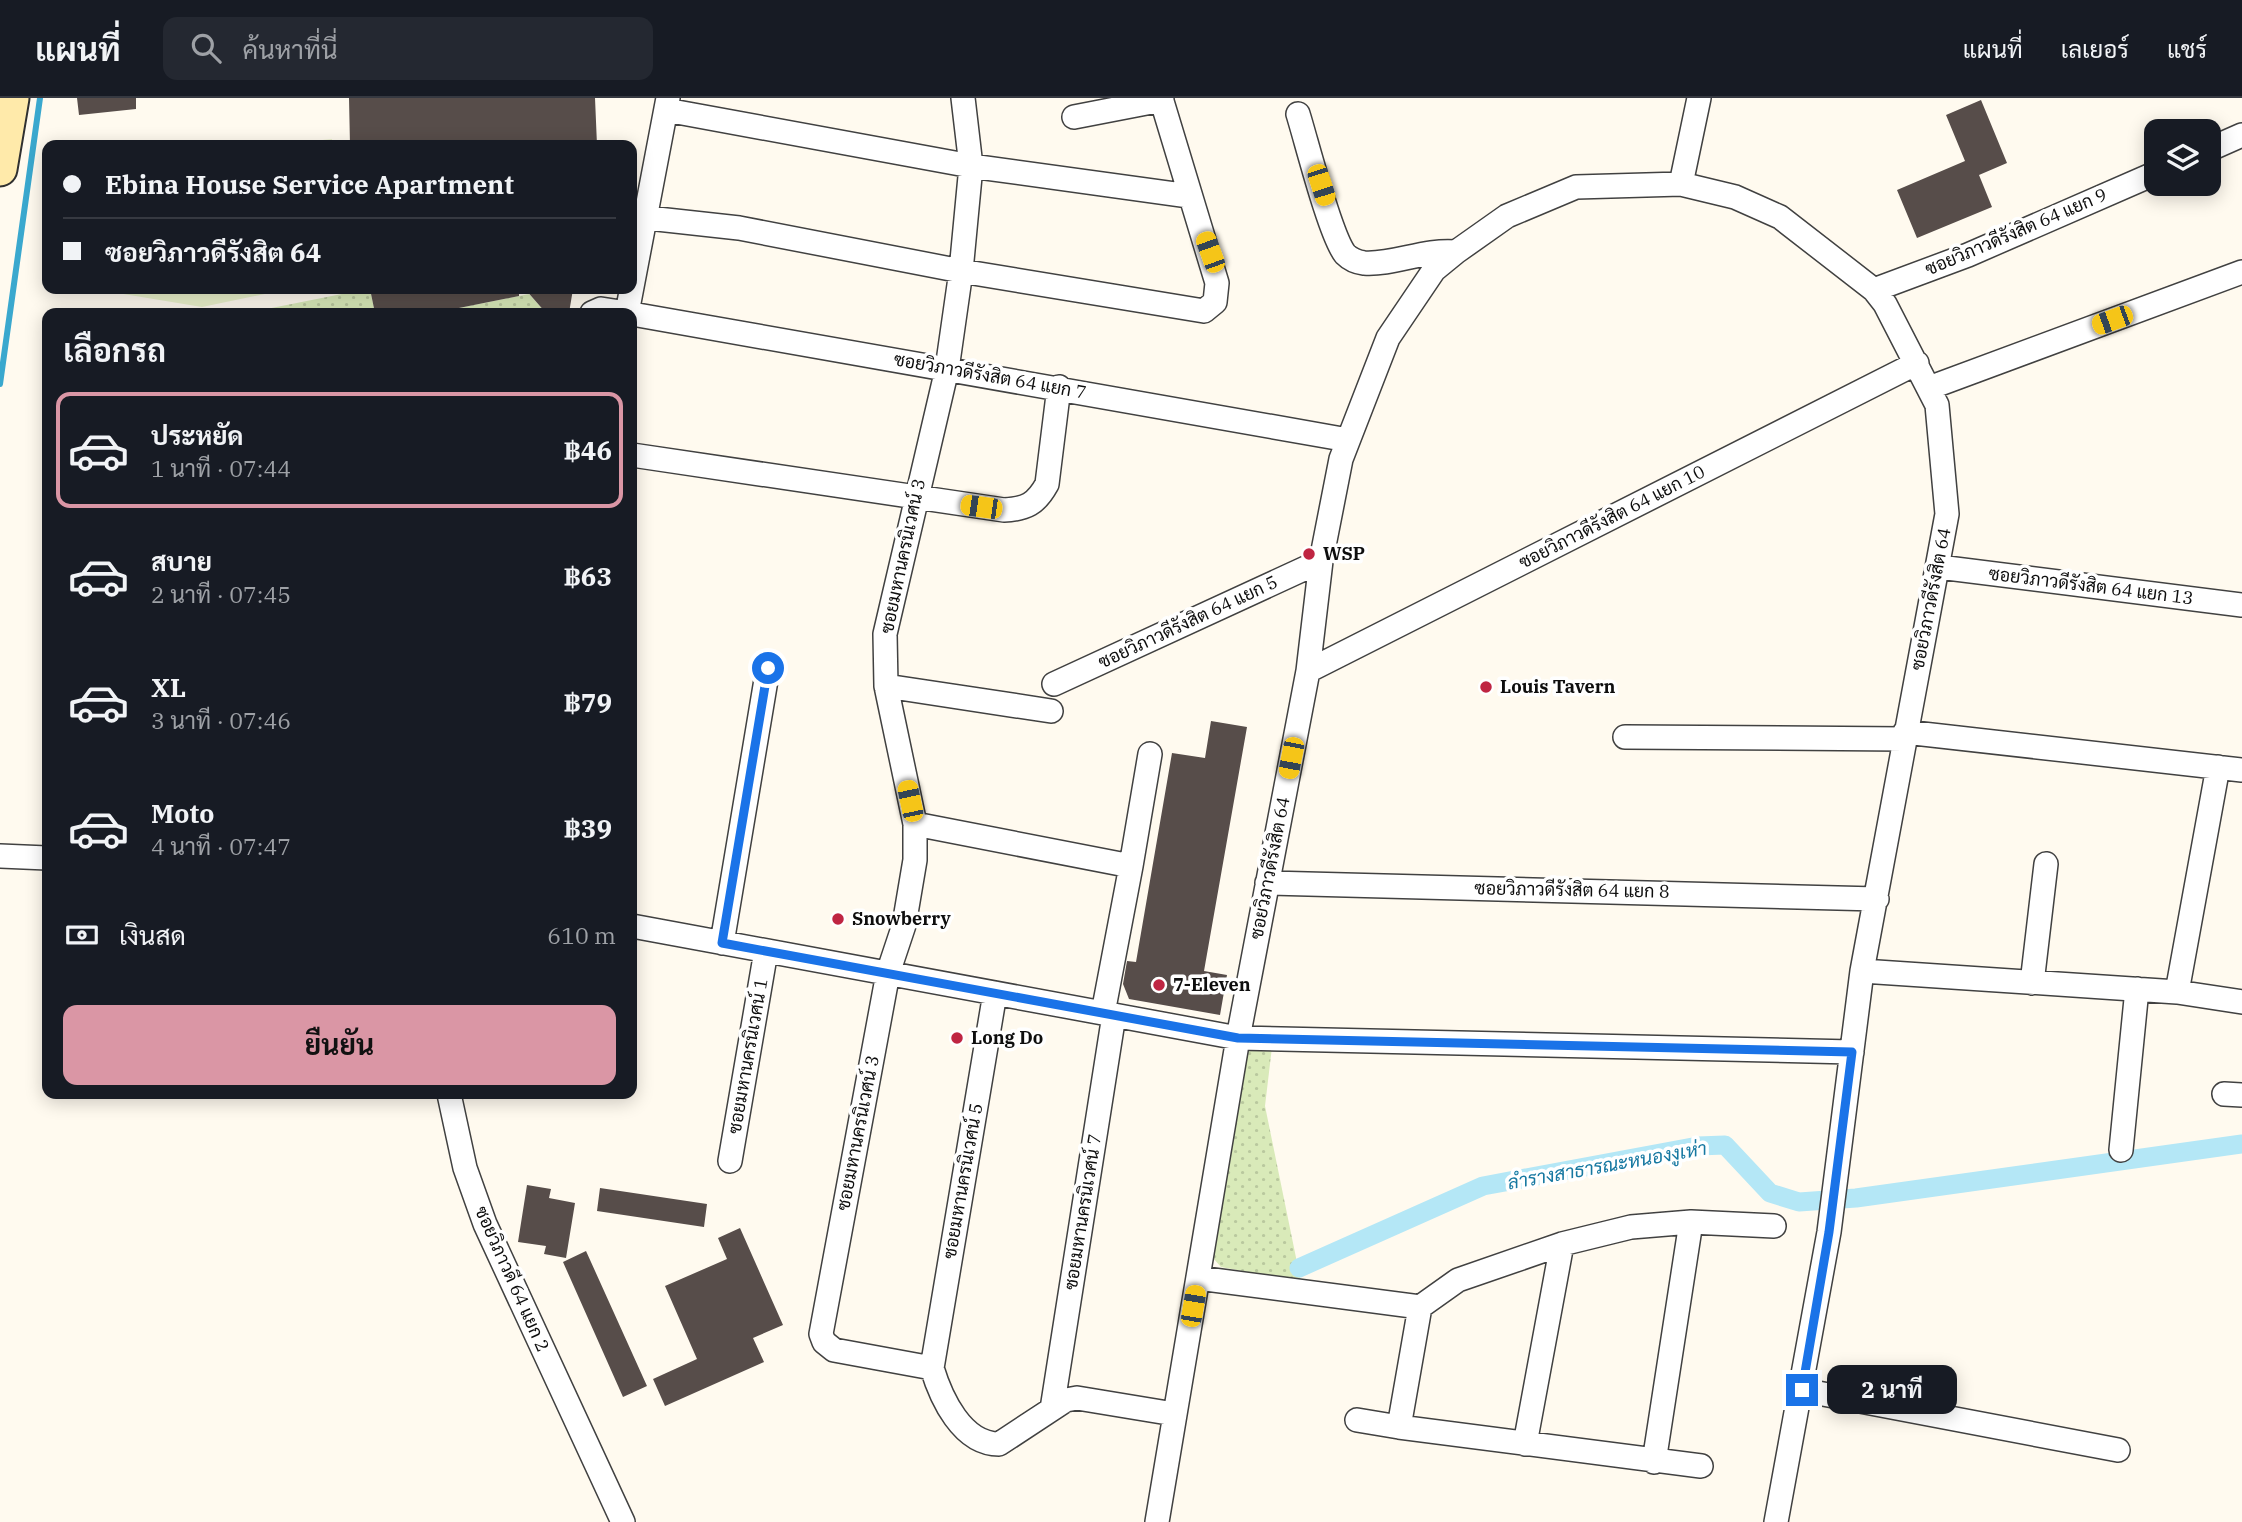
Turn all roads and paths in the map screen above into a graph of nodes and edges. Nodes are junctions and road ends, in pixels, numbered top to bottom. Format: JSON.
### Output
{"nodes":[{"id":1,"x":12,"y":98,"type":"edge"},
{"id":2,"x":963,"y":98,"type":"edge"},
{"id":3,"x":1699,"y":98,"type":"edge"},
{"id":4,"x":1161,"y":99,"type":"edge"},
{"id":5,"x":667,"y":104,"type":"edge"},
{"id":6,"x":1298,"y":114,"type":"dead end"},
{"id":7,"x":1074,"y":117,"type":"dead end"},
{"id":8,"x":2242,"y":135,"type":"edge"},
{"id":9,"x":2221,"y":144,"type":"edge"},
{"id":10,"x":971,"y":166,"type":"junction"},
{"id":11,"x":0,"y":169,"type":"edge"},
{"id":12,"x":2144,"y":178,"type":"edge"},
{"id":13,"x":1681,"y":184,"type":"junction"},
{"id":14,"x":1189,"y":196,"type":"junction"},
{"id":15,"x":648,"y":218,"type":"junction"},
{"id":16,"x":1455,"y":252,"type":"junction"},
{"id":17,"x":637,"y":271,"type":"edge"},
{"id":18,"x":961,"y":271,"type":"junction"},
{"id":19,"x":2242,"y":272,"type":"edge"},
{"id":20,"x":1874,"y":290,"type":"junction"},
{"id":21,"x":637,"y":316,"type":"edge"},
{"id":22,"x":1917,"y":363,"type":"junction"},
{"id":23,"x":947,"y":369,"type":"junction"},
{"id":24,"x":1059,"y":387,"type":"junction"},
{"id":25,"x":1929,"y":388,"type":"junction"},
{"id":26,"x":1348,"y":440,"type":"junction"},
{"id":27,"x":637,"y":456,"type":"edge"},
{"id":28,"x":915,"y":498,"type":"junction"},
{"id":29,"x":1321,"y":561,"type":"junction"},
{"id":30,"x":1940,"y":568,"type":"junction"},
{"id":31,"x":2242,"y":605,"type":"edge"},
{"id":32,"x":768,"y":668,"type":"dead end"},
{"id":33,"x":1308,"y":671,"type":"junction"},
{"id":34,"x":1054,"y":684,"type":"dead end"},
{"id":35,"x":886,"y":686,"type":"junction"},
{"id":36,"x":1051,"y":711,"type":"dead end"},
{"id":37,"x":1904,"y":736,"type":"junction"},
{"id":38,"x":1625,"y":737,"type":"dead end"},
{"id":39,"x":1150,"y":754,"type":"dead end"},
{"id":40,"x":2218,"y":767,"type":"junction"},
{"id":41,"x":2242,"y":770,"type":"edge"},
{"id":42,"x":915,"y":824,"type":"junction"},
{"id":43,"x":0,"y":856,"type":"edge"},
{"id":44,"x":42,"y":858,"type":"edge"},
{"id":45,"x":2046,"y":864,"type":"dead end"},
{"id":46,"x":1131,"y":866,"type":"junction"},
{"id":47,"x":1267,"y":883,"type":"junction"},
{"id":48,"x":1877,"y":899,"type":"junction"},
{"id":49,"x":637,"y":927,"type":"edge"},
{"id":50,"x":722,"y":943,"type":"junction"},
{"id":51,"x":766,"y":951,"type":"junction"},
{"id":52,"x":1862,"y":971,"type":"junction"},
{"id":53,"x":888,"y":973,"type":"junction"},
{"id":54,"x":2032,"y":983,"type":"junction"},
{"id":55,"x":2137,"y":989,"type":"junction"},
{"id":56,"x":2177,"y":992,"type":"junction"},
{"id":57,"x":995,"y":993,"type":"junction"},
{"id":58,"x":2242,"y":1002,"type":"edge"},
{"id":59,"x":1108,"y":1014,"type":"junction"},
{"id":60,"x":1238,"y":1038,"type":"junction"},
{"id":61,"x":1852,"y":1052,"type":"junction"},
{"id":62,"x":450,"y":1099,"type":"edge"},
{"id":63,"x":2121,"y":1150,"type":"dead end"},
{"id":64,"x":730,"y":1161,"type":"dead end"},
{"id":65,"x":1691,"y":1222,"type":"junction"},
{"id":66,"x":1774,"y":1226,"type":"dead end"},
{"id":67,"x":1562,"y":1244,"type":"junction"},
{"id":68,"x":1198,"y":1278,"type":"junction"},
{"id":69,"x":1420,"y":1307,"type":"junction"},
{"id":70,"x":932,"y":1368,"type":"junction"},
{"id":71,"x":1802,"y":1390,"type":"junction"},
{"id":72,"x":1052,"y":1409,"type":"junction"},
{"id":73,"x":1174,"y":1414,"type":"junction"},
{"id":74,"x":1357,"y":1420,"type":"dead end"},
{"id":75,"x":1399,"y":1427,"type":"junction"},
{"id":76,"x":1525,"y":1444,"type":"junction"},
{"id":77,"x":2118,"y":1450,"type":"dead end"},
{"id":78,"x":1654,"y":1462,"type":"junction"},
{"id":79,"x":1701,"y":1466,"type":"dead end"},
{"id":80,"x":623,"y":1522,"type":"edge"},
{"id":81,"x":1157,"y":1522,"type":"edge"},
{"id":82,"x":1776,"y":1522,"type":"edge"}],
"edges":[{"from":1,"to":11,"type":"main road"},
{"from":2,"to":10,"type":"street","name":"ซอยมหานครนิเวศน์ 3"},
{"from":3,"to":13,"type":"street"},
{"from":4,"to":7,"type":"street"},
{"from":4,"to":14,"type":"street"},
{"from":5,"to":10,"type":"street"},
{"from":5,"to":15,"type":"street"},
{"from":6,"to":16,"type":"street"},
{"from":8,"to":9,"type":"street"},
{"from":10,"to":14,"type":"street"},
{"from":10,"to":18,"type":"street","name":"ซอยมหานครนิเวศน์ 3"},
{"from":12,"to":20,"type":"street","name":"ซอยวิภาวดีรังสิต 64 แยก 9"},
{"from":13,"to":16,"type":"street","name":"ซอยวิภาวดีรังสิต 64"},
{"from":13,"to":20,"type":"street","name":"ซอยวิภาวดีรังสิต 64"},
{"from":14,"to":18,"type":"street"},
{"from":15,"to":17,"type":"street"},
{"from":15,"to":18,"type":"street"},
{"from":16,"to":26,"type":"street","name":"ซอยวิภาวดีรังสิต 64"},
{"from":18,"to":23,"type":"street","name":"ซอยมหานครนิเวศน์ 3"},
{"from":19,"to":25,"type":"street"},
{"from":20,"to":22,"type":"street","name":"ซอยวิภาวดีรังสิต 64"},
{"from":21,"to":23,"type":"street","name":"ซอยวิภาวดีรังสิต 64 แยก 7"},
{"from":22,"to":25,"type":"street","name":"ซอยวิภาวดีรังสิต 64"},
{"from":22,"to":33,"type":"street","name":"ซอยวิภาวดีรังสิต 64 แยก 10"},
{"from":23,"to":24,"type":"street","name":"ซอยวิภาวดีรังสิต 64 แยก 7"},
{"from":23,"to":28,"type":"street","name":"ซอยมหานครนิเวศน์ 3"},
{"from":24,"to":26,"type":"street","name":"ซอยวิภาวดีรังสิต 64 แยก 7"},
{"from":24,"to":28,"type":"street"},
{"from":25,"to":30,"type":"street","name":"ซอยวิภาวดีรังสิต 64"},
{"from":26,"to":29,"type":"street","name":"ซอยวิภาวดีรังสิต 64"},
{"from":27,"to":28,"type":"street"},
{"from":28,"to":35,"type":"street","name":"ซอยมหานครนิเวศน์ 3"},
{"from":29,"to":33,"type":"street","name":"ซอยวิภาวดีรังสิต 64"},
{"from":29,"to":34,"type":"street","name":"ซอยวิภาวดีรังสิต 64 แยก 5"},
{"from":30,"to":31,"type":"street","name":"ซอยวิภาวดีรังสิต 64 แยก 13"},
{"from":30,"to":37,"type":"street","name":"ซอยวิภาวดีรังสิต 64"},
{"from":32,"to":50,"type":"street"},
{"from":33,"to":47,"type":"street","name":"ซอยวิภาวดีรังสิต 64"},
{"from":35,"to":36,"type":"street"},
{"from":35,"to":42,"type":"street","name":"ซอยมหานครนิเวศน์ 3"},
{"from":37,"to":38,"type":"street"},
{"from":37,"to":40,"type":"street"},
{"from":37,"to":48,"type":"street","name":"ซอยวิภาวดีรังสิต 64"},
{"from":39,"to":46,"type":"street","name":"ซอยมหานครนิเวศน์ 7"},
{"from":40,"to":41,"type":"street"},
{"from":40,"to":56,"type":"street"},
{"from":42,"to":46,"type":"street"},
{"from":42,"to":53,"type":"street","name":"ซอยมหานครนิเวศน์ 3"},
{"from":43,"to":44,"type":"street"},
{"from":45,"to":54,"type":"street"},
{"from":46,"to":59,"type":"street","name":"ซอยมหานครนิเวศน์ 7"},
{"from":47,"to":48,"type":"street","name":"ซอยวิภาวดีรังสิต 64 แยก 8"},
{"from":47,"to":60,"type":"street","name":"ซอยวิภาวดีรังสิต 64"},
{"from":48,"to":52,"type":"street","name":"ซอยวิภาวดีรังสิต 64"},
{"from":49,"to":50,"type":"street"},
{"from":50,"to":51,"type":"street"},
{"from":51,"to":53,"type":"street"},
{"from":51,"to":64,"type":"street","name":"ซอยมหานครนิเวศน์ 1"},
{"from":52,"to":54,"type":"street"},
{"from":52,"to":61,"type":"street","name":"ซอยวิภาวดีรังสิต 64"},
{"from":53,"to":57,"type":"street"},
{"from":53,"to":70,"type":"street","name":"ซอยมหานครนิเวศน์ 3"},
{"from":54,"to":55,"type":"street"},
{"from":55,"to":56,"type":"street"},
{"from":55,"to":63,"type":"street"},
{"from":56,"to":58,"type":"street"},
{"from":57,"to":59,"type":"street"},
{"from":57,"to":70,"type":"street","name":"ซอยมหานครนิเวศน์ 5"},
{"from":59,"to":60,"type":"street"},
{"from":59,"to":72,"type":"street","name":"ซอยมหานครนิเวศน์ 7"},
{"from":60,"to":61,"type":"street"},
{"from":60,"to":68,"type":"street","name":"ซอยวิภาวดีรังสิต 64"},
{"from":61,"to":71,"type":"street","name":"ซอยวิภาวดีรังสิต 64"},
{"from":62,"to":80,"type":"street","name":"ซอยวิภาวดี 64 แยก 2"},
{"from":65,"to":66,"type":"street"},
{"from":65,"to":67,"type":"street"},
{"from":65,"to":78,"type":"street"},
{"from":67,"to":69,"type":"street"},
{"from":67,"to":76,"type":"street"},
{"from":68,"to":69,"type":"street"},
{"from":68,"to":73,"type":"street","name":"ซอยวิภาวดีรังสิต 64"},
{"from":69,"to":75,"type":"street"},
{"from":70,"to":72,"type":"street"},
{"from":71,"to":77,"type":"street"},
{"from":71,"to":82,"type":"street","name":"ซอยวิภาวดีรังสิต 64"},
{"from":72,"to":73,"type":"street"},
{"from":73,"to":81,"type":"street","name":"ซอยวิภาวดีรังสิต 64"},
{"from":74,"to":75,"type":"street"},
{"from":75,"to":76,"type":"street"},
{"from":76,"to":78,"type":"street"},
{"from":78,"to":79,"type":"street"}]}
